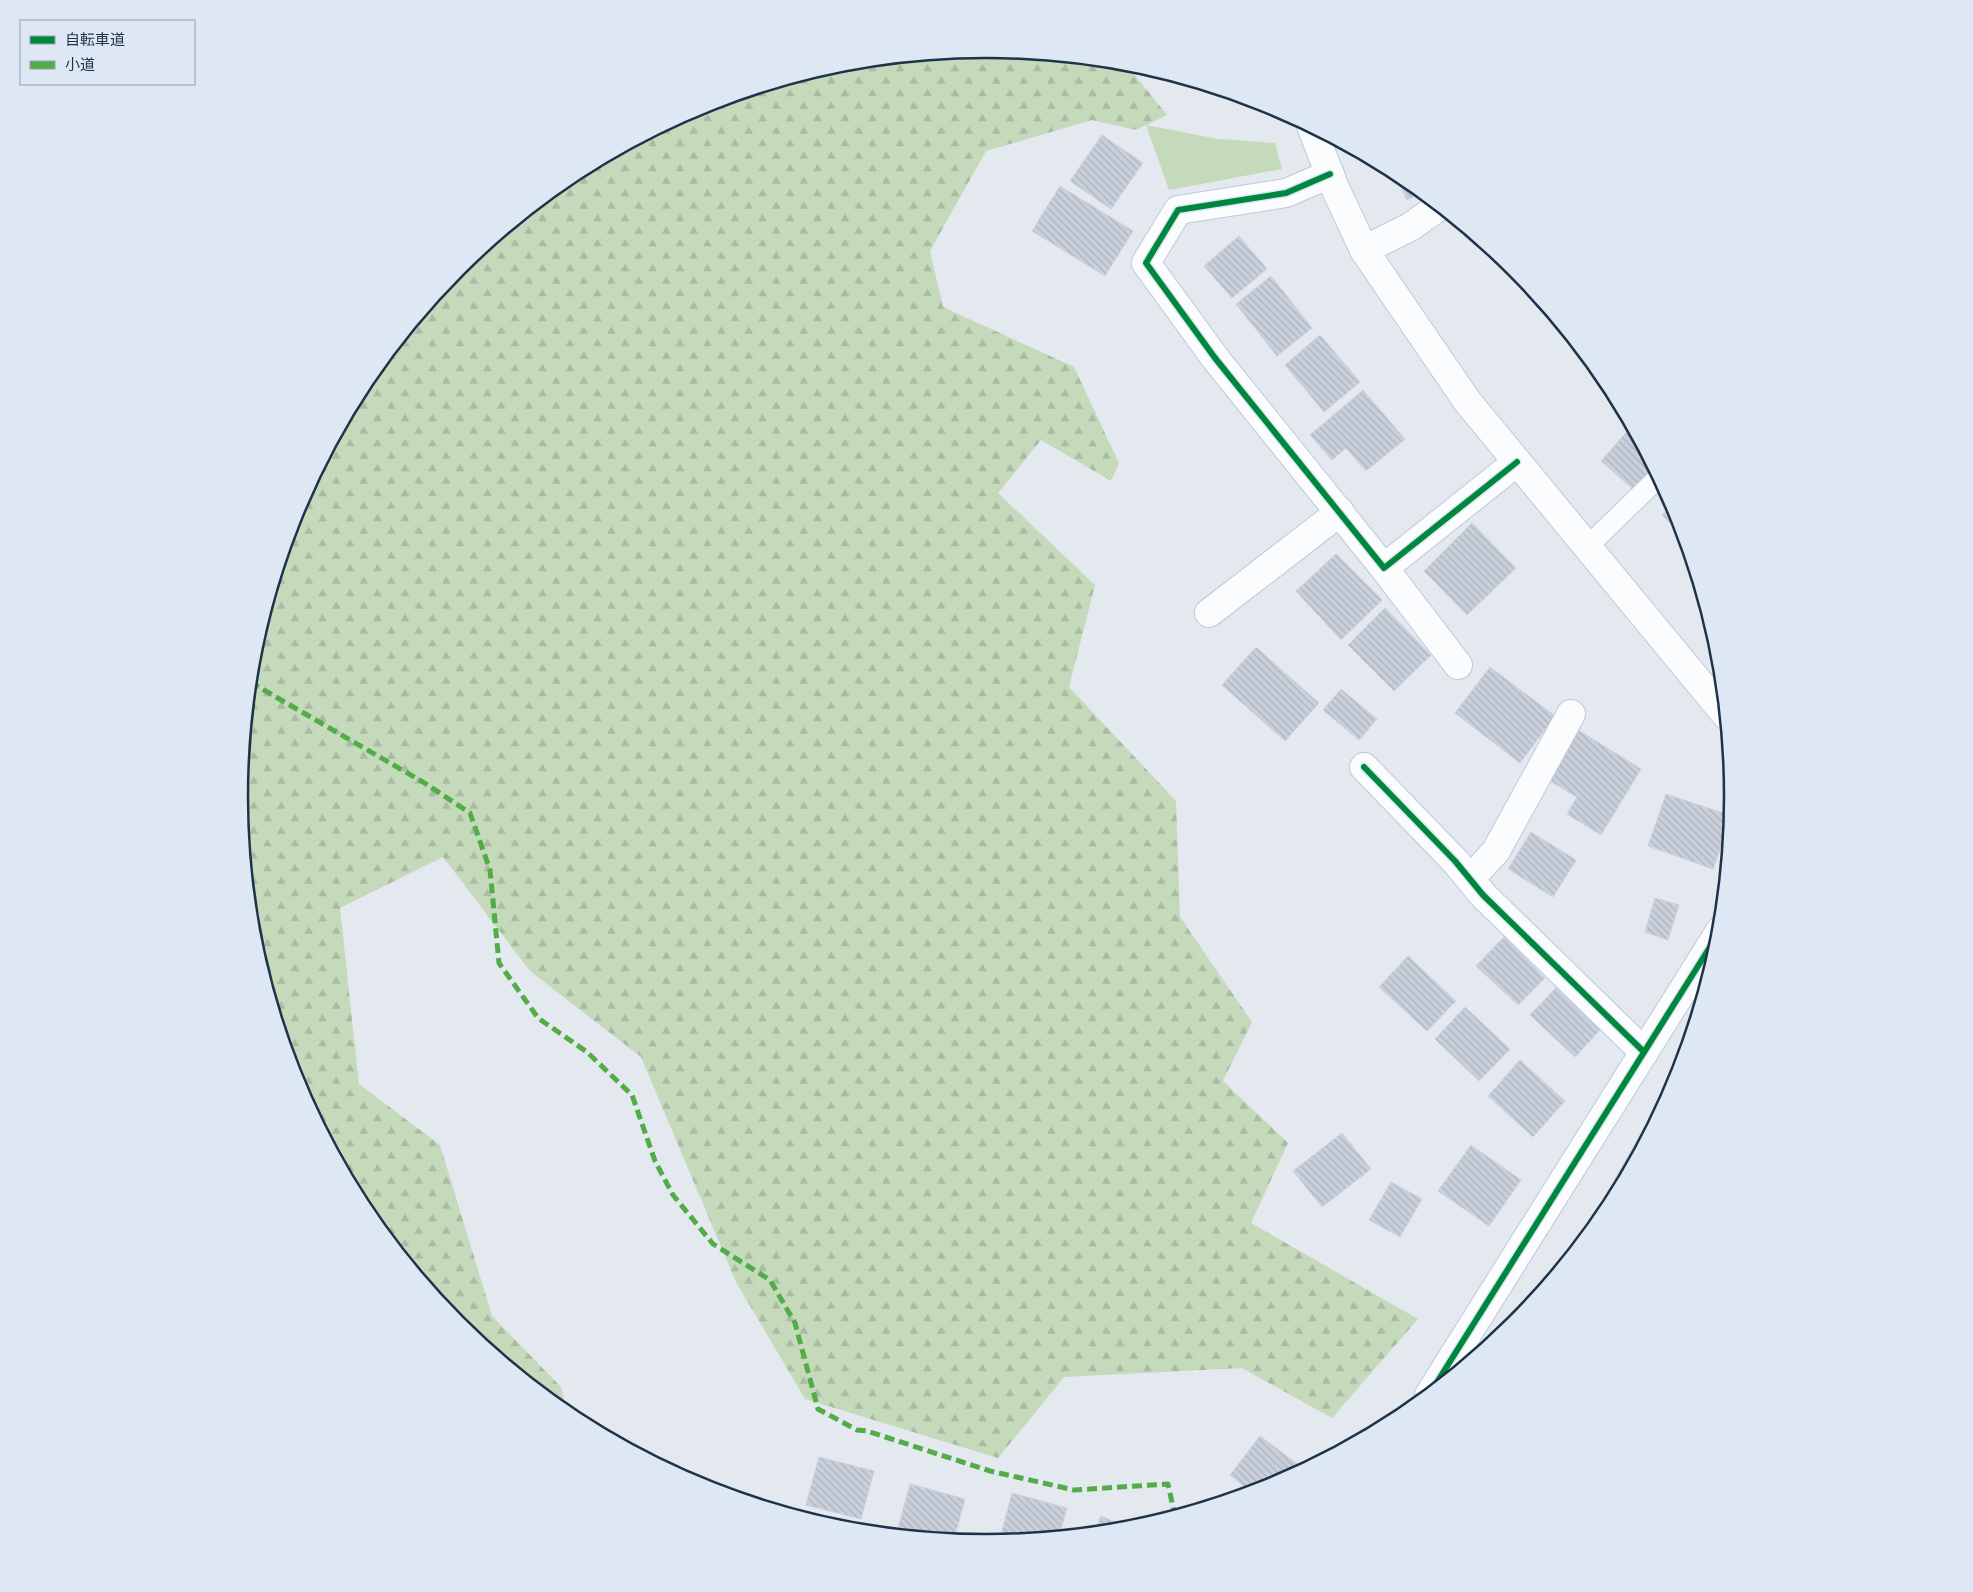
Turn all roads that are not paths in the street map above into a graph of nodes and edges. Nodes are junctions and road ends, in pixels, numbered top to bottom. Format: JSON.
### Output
{"nodes":[{"id":1,"x":1314,"y":135,"type":"edge"},
{"id":2,"x":1330,"y":174,"type":"junction"},
{"id":3,"x":1435,"y":209,"type":"edge"},
{"id":4,"x":1364,"y":250,"type":"junction"},
{"id":5,"x":1517,"y":462,"type":"junction"},
{"id":6,"x":1655,"y":481,"type":"edge"},
{"id":7,"x":1340,"y":512,"type":"junction"},
{"id":8,"x":1588,"y":547,"type":"junction"},
{"id":9,"x":1384,"y":568,"type":"junction"},
{"id":10,"x":1209,"y":613,"type":"dead end"},
{"id":11,"x":1458,"y":665,"type":"dead end"},
{"id":12,"x":1720,"y":706,"type":"edge"},
{"id":13,"x":1572,"y":714,"type":"dead end"},
{"id":14,"x":1364,"y":767,"type":"dead end"},
{"id":15,"x":1470,"y":879,"type":"junction"},
{"id":16,"x":1709,"y":948,"type":"edge"},
{"id":17,"x":1644,"y":1052,"type":"junction"},
{"id":18,"x":1438,"y":1380,"type":"edge"}],
"edges":[{"from":1,"to":2,"type":"street"},
{"from":2,"to":4,"type":"street"},
{"from":2,"to":7,"type":"street"},
{"from":3,"to":4,"type":"street"},
{"from":4,"to":5,"type":"street"},
{"from":5,"to":8,"type":"street"},
{"from":5,"to":9,"type":"street"},
{"from":6,"to":8,"type":"lane"},
{"from":7,"to":9,"type":"street"},
{"from":7,"to":10,"type":"street"},
{"from":8,"to":12,"type":"street"},
{"from":9,"to":11,"type":"street"},
{"from":13,"to":15,"type":"street"},
{"from":14,"to":15,"type":"street"},
{"from":15,"to":17,"type":"street"},
{"from":16,"to":17,"type":"street"},
{"from":17,"to":18,"type":"street"}]}
